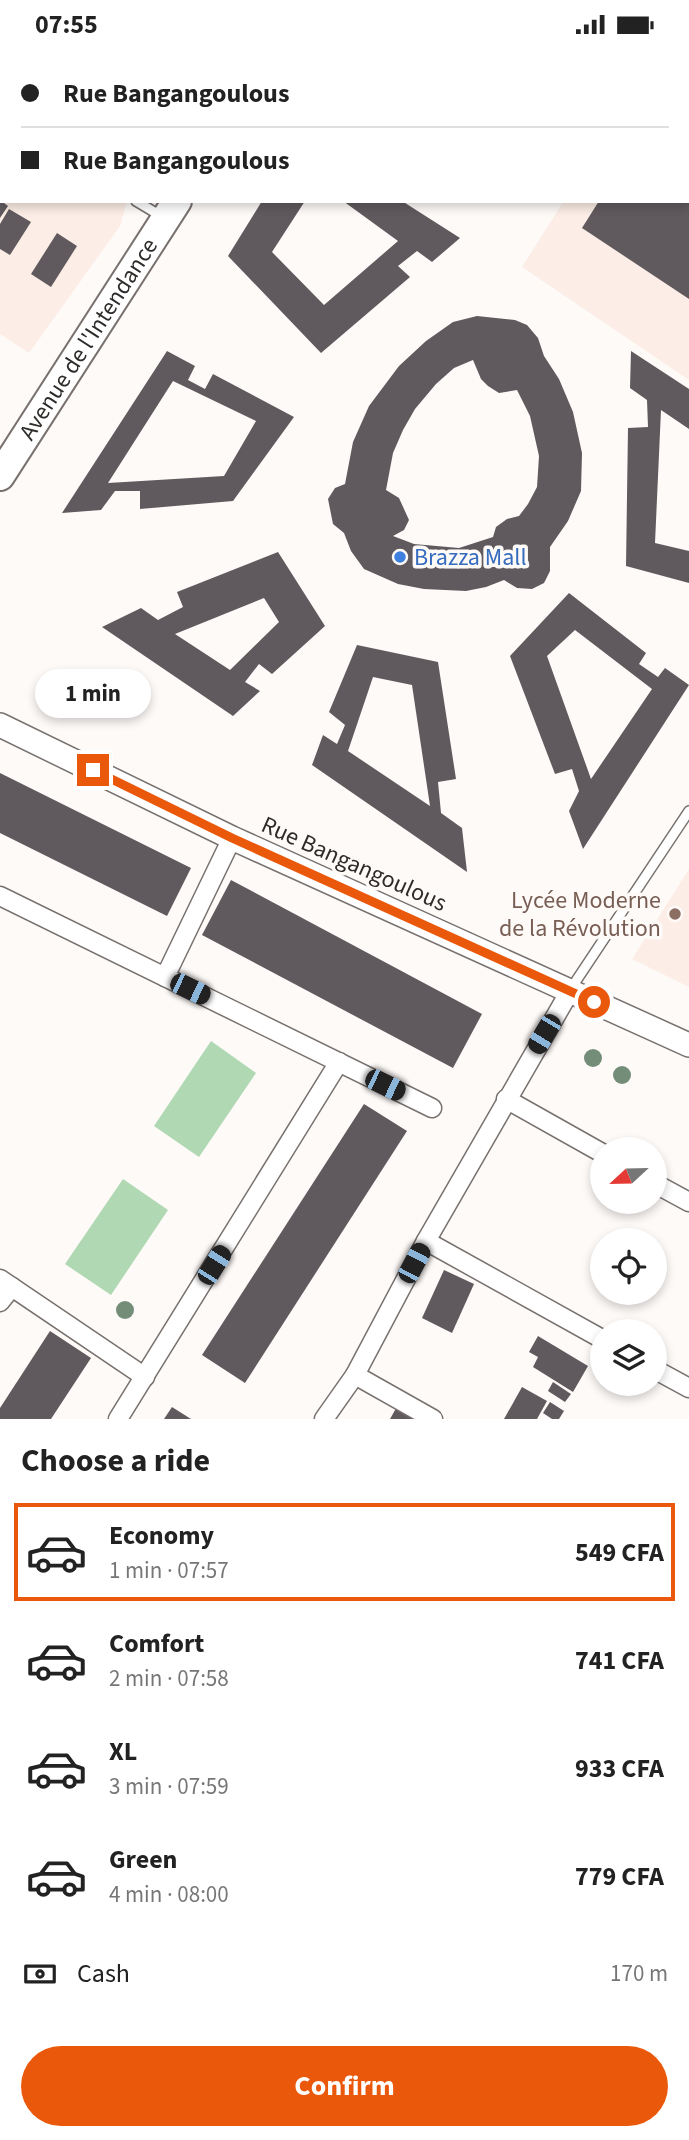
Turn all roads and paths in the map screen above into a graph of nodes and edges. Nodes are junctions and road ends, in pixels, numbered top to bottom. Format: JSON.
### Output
{"nodes":[{"id":1,"x":144,"y":203,"type":"edge"},
{"id":2,"x":172,"y":210,"type":"edge"},
{"id":3,"x":0,"y":476,"type":"edge"},
{"id":4,"x":0,"y":725,"type":"edge"},
{"id":5,"x":689,"y":811,"type":"edge"},
{"id":6,"x":232,"y":838,"type":"junction"},
{"id":7,"x":0,"y":896,"type":"edge"},
{"id":8,"x":165,"y":977,"type":"junction"},
{"id":9,"x":570,"y":991,"type":"junction"},
{"id":10,"x":689,"y":1045,"type":"edge"},
{"id":11,"x":339,"y":1062,"type":"junction"},
{"id":12,"x":506,"y":1099,"type":"junction"},
{"id":13,"x":432,"y":1108,"type":"dead end"},
{"id":14,"x":590,"y":1146,"type":"edge"},
{"id":15,"x":667,"y":1190,"type":"edge"},
{"id":16,"x":689,"y":1202,"type":"edge"},
{"id":17,"x":426,"y":1241,"type":"junction"},
{"id":18,"x":6,"y":1283,"type":"edge"},
{"id":19,"x":0,"y":1302,"type":"edge"},
{"id":20,"x":590,"y":1332,"type":"edge"},
{"id":21,"x":355,"y":1375,"type":"junction"},
{"id":22,"x":667,"y":1376,"type":"edge"},
{"id":23,"x":145,"y":1377,"type":"junction"},
{"id":24,"x":689,"y":1388,"type":"edge"},
{"id":25,"x":118,"y":1419,"type":"edge"},
{"id":26,"x":324,"y":1419,"type":"edge"},
{"id":27,"x":433,"y":1419,"type":"edge"}],
"edges":[{"from":1,"to":2,"type":"lane"},
{"from":2,"to":3,"type":"main road","name":"Avenue de l'Intendance"},
{"from":4,"to":6,"type":"street","name":"Rue Bangangoulous"},
{"from":5,"to":9,"type":"lane"},
{"from":6,"to":8,"type":"street"},
{"from":6,"to":9,"type":"street","name":"Rue Bangangoulous"},
{"from":7,"to":8,"type":"street"},
{"from":8,"to":11,"type":"street"},
{"from":9,"to":10,"type":"street","name":"Rue Bangangoulous"},
{"from":9,"to":12,"type":"street"},
{"from":11,"to":13,"type":"street"},
{"from":11,"to":23,"type":"street"},
{"from":12,"to":14,"type":"street"},
{"from":12,"to":17,"type":"street"},
{"from":15,"to":16,"type":"street"},
{"from":17,"to":20,"type":"street"},
{"from":17,"to":21,"type":"street"},
{"from":18,"to":19,"type":"street"},
{"from":18,"to":23,"type":"street"},
{"from":21,"to":26,"type":"street"},
{"from":21,"to":27,"type":"street"},
{"from":22,"to":24,"type":"street"},
{"from":23,"to":25,"type":"street"}]}
